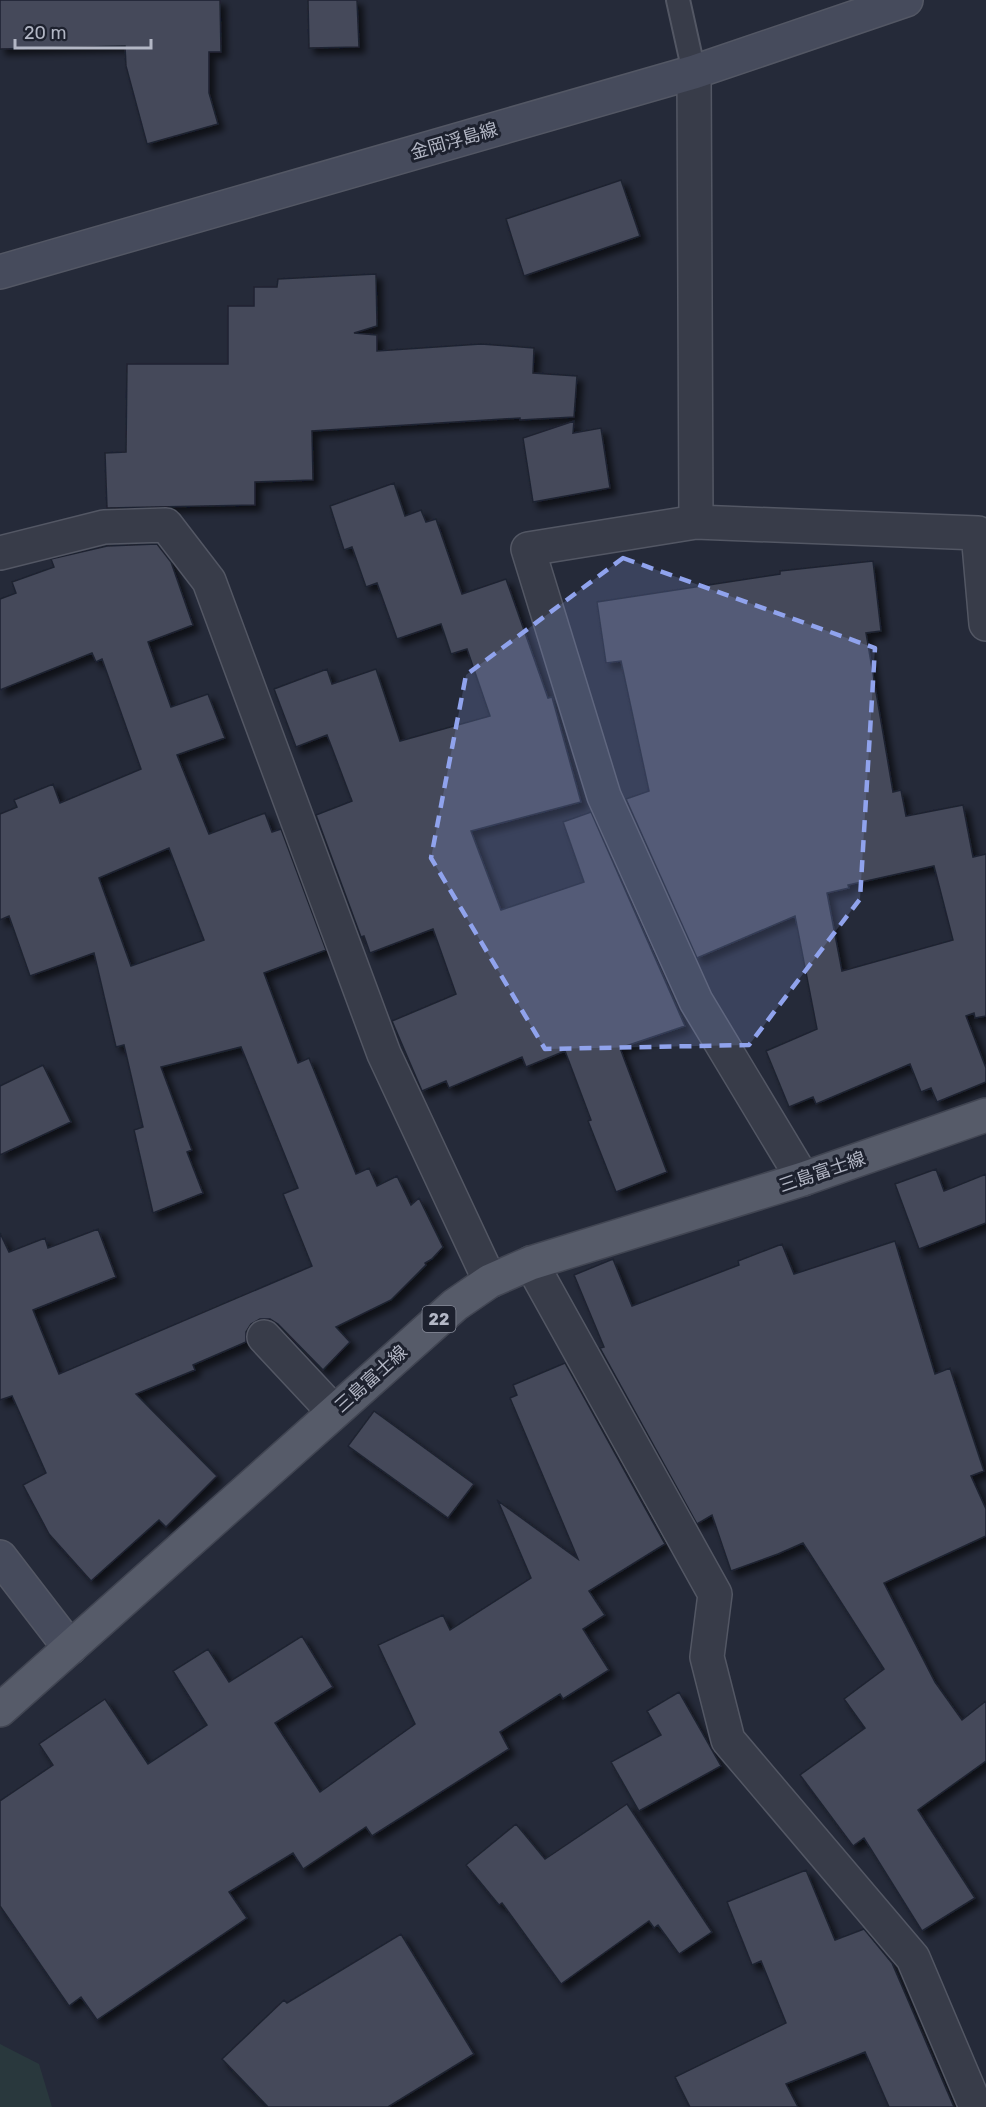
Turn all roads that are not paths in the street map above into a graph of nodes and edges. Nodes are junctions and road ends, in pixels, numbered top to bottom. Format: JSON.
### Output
{"nodes":[{"id":1,"x":678,"y":0,"type":"edge"},
{"id":2,"x":906,"y":0,"type":"edge"},
{"id":3,"x":694,"y":72,"type":"junction"},
{"id":4,"x":0,"y":272,"type":"edge"},
{"id":5,"x":696,"y":522,"type":"junction"},
{"id":6,"x":0,"y":553,"type":"edge"},
{"id":7,"x":986,"y":624,"type":"edge"},
{"id":8,"x":986,"y":1115,"type":"edge"},
{"id":9,"x":803,"y":1179,"type":"junction"},
{"id":10,"x":531,"y":1263,"type":"junction"},
{"id":11,"x":490,"y":1281,"type":"junction"},
{"id":12,"x":264,"y":1337,"type":"dead end"},
{"id":13,"x":334,"y":1412,"type":"junction"},
{"id":14,"x":0,"y":1557,"type":"edge"},
{"id":15,"x":70,"y":1648,"type":"junction"},
{"id":16,"x":0,"y":1710,"type":"edge"},
{"id":17,"x":976,"y":2107,"type":"edge"}],
"edges":[{"from":1,"to":3,"type":"lane"},
{"from":2,"to":3,"type":"street","name":"金岡浮島線"},
{"from":3,"to":4,"type":"street","name":"金岡浮島線"},
{"from":3,"to":5,"type":"street"},
{"from":5,"to":7,"type":"street"},
{"from":5,"to":9,"type":"street"},
{"from":6,"to":11,"type":"street"},
{"from":8,"to":9,"type":"main road","name":"三島富士線","number":"22"},
{"from":9,"to":10,"type":"main road","name":"三島富士線","number":"22"},
{"from":10,"to":11,"type":"main road","name":"三島富士線","number":"22"},
{"from":10,"to":17,"type":"street"},
{"from":11,"to":13,"type":"main road","name":"三島富士線","number":"22"},
{"from":12,"to":13,"type":"street"},
{"from":13,"to":15,"type":"main road","name":"三島富士線","number":"22"},
{"from":14,"to":15,"type":"street"},
{"from":15,"to":16,"type":"main road","name":"三島富士線","number":"22"}]}
